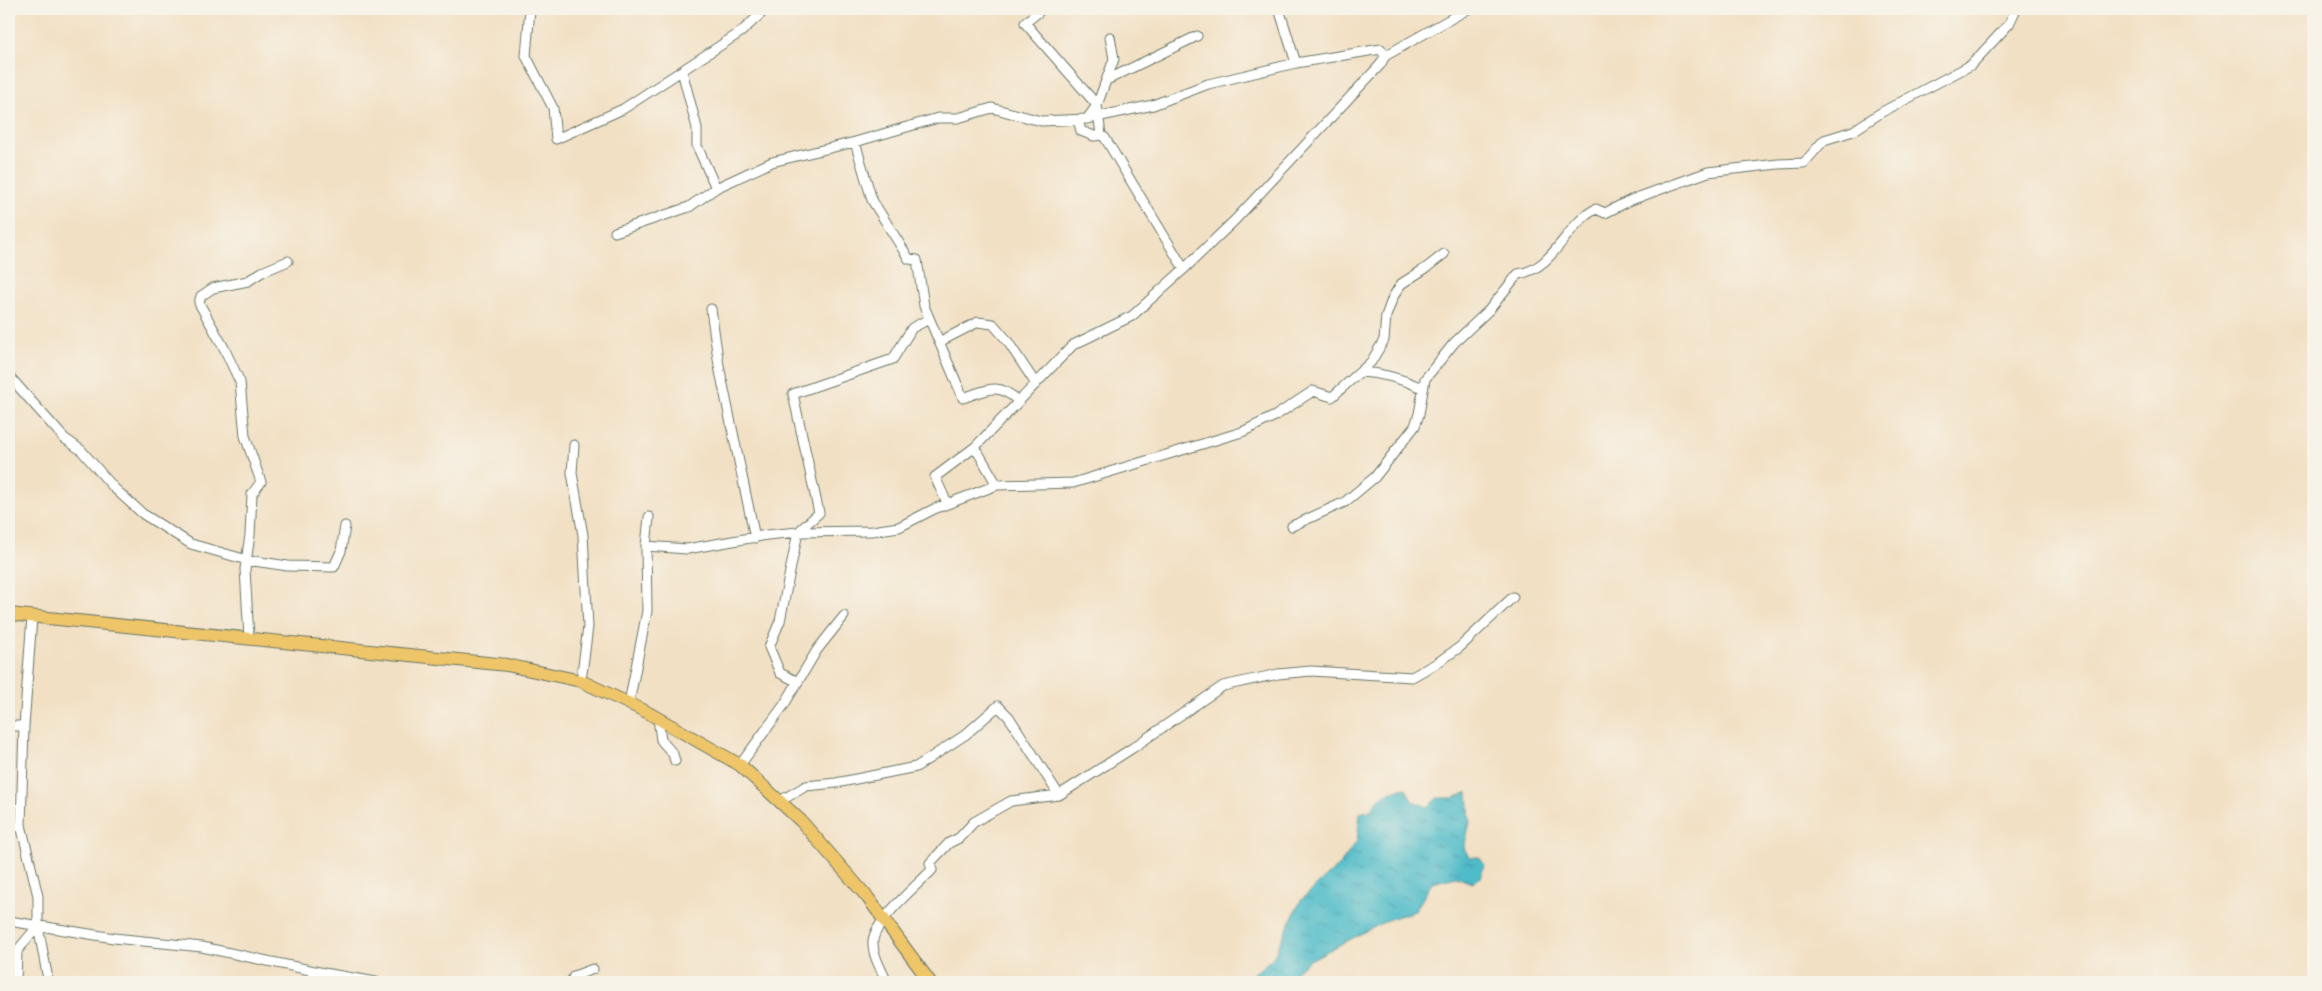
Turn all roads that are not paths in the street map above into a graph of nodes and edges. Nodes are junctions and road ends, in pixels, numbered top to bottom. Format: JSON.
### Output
{"nodes":[{"id":1,"x":530,"y":9,"type":"edge"},
{"id":2,"x":1042,"y":9,"type":"edge"},
{"id":3,"x":1279,"y":9,"type":"edge"},
{"id":4,"x":1468,"y":9,"type":"edge"},
{"id":5,"x":2016,"y":9,"type":"edge"},
{"id":6,"x":762,"y":10,"type":"edge"},
{"id":7,"x":1197,"y":36,"type":"dead end"},
{"id":8,"x":1110,"y":37,"type":"dead end"},
{"id":9,"x":1385,"y":56,"type":"junction"},
{"id":10,"x":1296,"y":63,"type":"junction"},
{"id":11,"x":682,"y":71,"type":"junction"},
{"id":12,"x":1107,"y":80,"type":"junction"},
{"id":13,"x":1097,"y":105,"type":"junction"},
{"id":14,"x":1097,"y":117,"type":"junction"},
{"id":15,"x":1082,"y":120,"type":"junction"},
{"id":16,"x":1101,"y":135,"type":"junction"},
{"id":17,"x":854,"y":142,"type":"junction"},
{"id":18,"x":716,"y":188,"type":"junction"},
{"id":19,"x":615,"y":232,"type":"dead end"},
{"id":20,"x":1444,"y":254,"type":"dead end"},
{"id":21,"x":288,"y":261,"type":"dead end"},
{"id":22,"x":1184,"y":269,"type":"junction"},
{"id":23,"x":711,"y":309,"type":"dead end"},
{"id":24,"x":929,"y":319,"type":"junction"},
{"id":25,"x":939,"y":342,"type":"junction"},
{"id":26,"x":1360,"y":372,"type":"junction"},
{"id":27,"x":9,"y":376,"type":"edge"},
{"id":28,"x":1036,"y":384,"type":"junction"},
{"id":29,"x":1422,"y":388,"type":"junction"},
{"id":30,"x":1018,"y":401,"type":"junction"},
{"id":31,"x":574,"y":445,"type":"dead end"},
{"id":32,"x":975,"y":447,"type":"junction"},
{"id":33,"x":997,"y":485,"type":"junction"},
{"id":34,"x":947,"y":503,"type":"junction"},
{"id":35,"x":650,"y":517,"type":"dead end"},
{"id":36,"x":345,"y":526,"type":"dead end"},
{"id":37,"x":1292,"y":526,"type":"dead end"},
{"id":38,"x":798,"y":532,"type":"junction"},
{"id":39,"x":754,"y":538,"type":"junction"},
{"id":40,"x":646,"y":546,"type":"junction"},
{"id":41,"x":247,"y":560,"type":"junction"},
{"id":42,"x":1514,"y":598,"type":"dead end"},
{"id":43,"x":9,"y":614,"type":"edge"},
{"id":44,"x":32,"y":616,"type":"junction"},
{"id":45,"x":844,"y":616,"type":"dead end"},
{"id":46,"x":248,"y":638,"type":"junction"},
{"id":47,"x":581,"y":681,"type":"junction"},
{"id":48,"x":798,"y":682,"type":"junction"},
{"id":49,"x":629,"y":703,"type":"junction"},
{"id":50,"x":658,"y":718,"type":"junction"},
{"id":51,"x":9,"y":726,"type":"edge"},
{"id":52,"x":24,"y":726,"type":"junction"},
{"id":53,"x":675,"y":761,"type":"dead end"},
{"id":54,"x":740,"y":765,"type":"junction"},
{"id":55,"x":1059,"y":794,"type":"junction"},
{"id":56,"x":780,"y":801,"type":"junction"},
{"id":57,"x":21,"y":826,"type":"junction"},
{"id":58,"x":9,"y":829,"type":"edge"},
{"id":59,"x":883,"y":919,"type":"junction"},
{"id":60,"x":9,"y":920,"type":"edge"},
{"id":61,"x":38,"y":926,"type":"junction"},
{"id":62,"x":593,"y":969,"type":"dead end"},
{"id":63,"x":47,"y":974,"type":"dead end"},
{"id":64,"x":16,"y":982,"type":"edge"},
{"id":65,"x":376,"y":982,"type":"edge"},
{"id":66,"x":571,"y":982,"type":"edge"},
{"id":67,"x":887,"y":982,"type":"edge"},
{"id":68,"x":930,"y":982,"type":"edge"}],
"edges":[{"from":1,"to":11,"type":"street"},
{"from":2,"to":13,"type":"street"},
{"from":3,"to":10,"type":"street"},
{"from":4,"to":9,"type":"street"},
{"from":5,"to":29,"type":"street"},
{"from":6,"to":11,"type":"street"},
{"from":7,"to":12,"type":"street"},
{"from":8,"to":12,"type":"street"},
{"from":9,"to":10,"type":"street"},
{"from":9,"to":22,"type":"street"},
{"from":10,"to":14,"type":"street"},
{"from":11,"to":18,"type":"street"},
{"from":12,"to":13,"type":"street"},
{"from":13,"to":14,"type":"street"},
{"from":13,"to":15,"type":"street"},
{"from":14,"to":15,"type":"street"},
{"from":14,"to":16,"type":"street"},
{"from":15,"to":16,"type":"street"},
{"from":15,"to":17,"type":"street"},
{"from":16,"to":22,"type":"street"},
{"from":17,"to":18,"type":"street"},
{"from":17,"to":24,"type":"street"},
{"from":18,"to":19,"type":"street"},
{"from":20,"to":26,"type":"street"},
{"from":21,"to":41,"type":"street"},
{"from":22,"to":28,"type":"street"},
{"from":23,"to":39,"type":"street"},
{"from":24,"to":25,"type":"street"},
{"from":24,"to":38,"type":"street"},
{"from":25,"to":28,"type":"street"},
{"from":25,"to":30,"type":"street"},
{"from":26,"to":29,"type":"street"},
{"from":26,"to":33,"type":"street"},
{"from":27,"to":41,"type":"street"},
{"from":28,"to":30,"type":"street"},
{"from":29,"to":37,"type":"street"},
{"from":30,"to":32,"type":"street"},
{"from":31,"to":47,"type":"street"},
{"from":32,"to":33,"type":"street"},
{"from":32,"to":34,"type":"street"},
{"from":33,"to":34,"type":"street"},
{"from":34,"to":38,"type":"street"},
{"from":35,"to":40,"type":"street"},
{"from":36,"to":41,"type":"street"},
{"from":38,"to":39,"type":"street"},
{"from":38,"to":48,"type":"street"},
{"from":39,"to":40,"type":"street"},
{"from":40,"to":49,"type":"street"},
{"from":41,"to":46,"type":"street"},
{"from":42,"to":55,"type":"street"},
{"from":43,"to":44,"type":"highway"},
{"from":44,"to":46,"type":"highway"},
{"from":44,"to":52,"type":"street"},
{"from":45,"to":48,"type":"street"},
{"from":46,"to":47,"type":"highway"},
{"from":47,"to":49,"type":"highway"},
{"from":48,"to":54,"type":"street"},
{"from":49,"to":50,"type":"highway"},
{"from":50,"to":53,"type":"street"},
{"from":50,"to":54,"type":"highway"},
{"from":51,"to":52,"type":"street"},
{"from":52,"to":57,"type":"street"},
{"from":54,"to":56,"type":"highway"},
{"from":55,"to":56,"type":"street"},
{"from":55,"to":59,"type":"street"},
{"from":56,"to":59,"type":"highway"},
{"from":57,"to":58,"type":"street"},
{"from":57,"to":61,"type":"street"},
{"from":59,"to":67,"type":"street"},
{"from":59,"to":68,"type":"highway"},
{"from":60,"to":61,"type":"street"},
{"from":61,"to":63,"type":"street"},
{"from":61,"to":64,"type":"street"},
{"from":61,"to":65,"type":"street"},
{"from":62,"to":66,"type":"street"}]}
